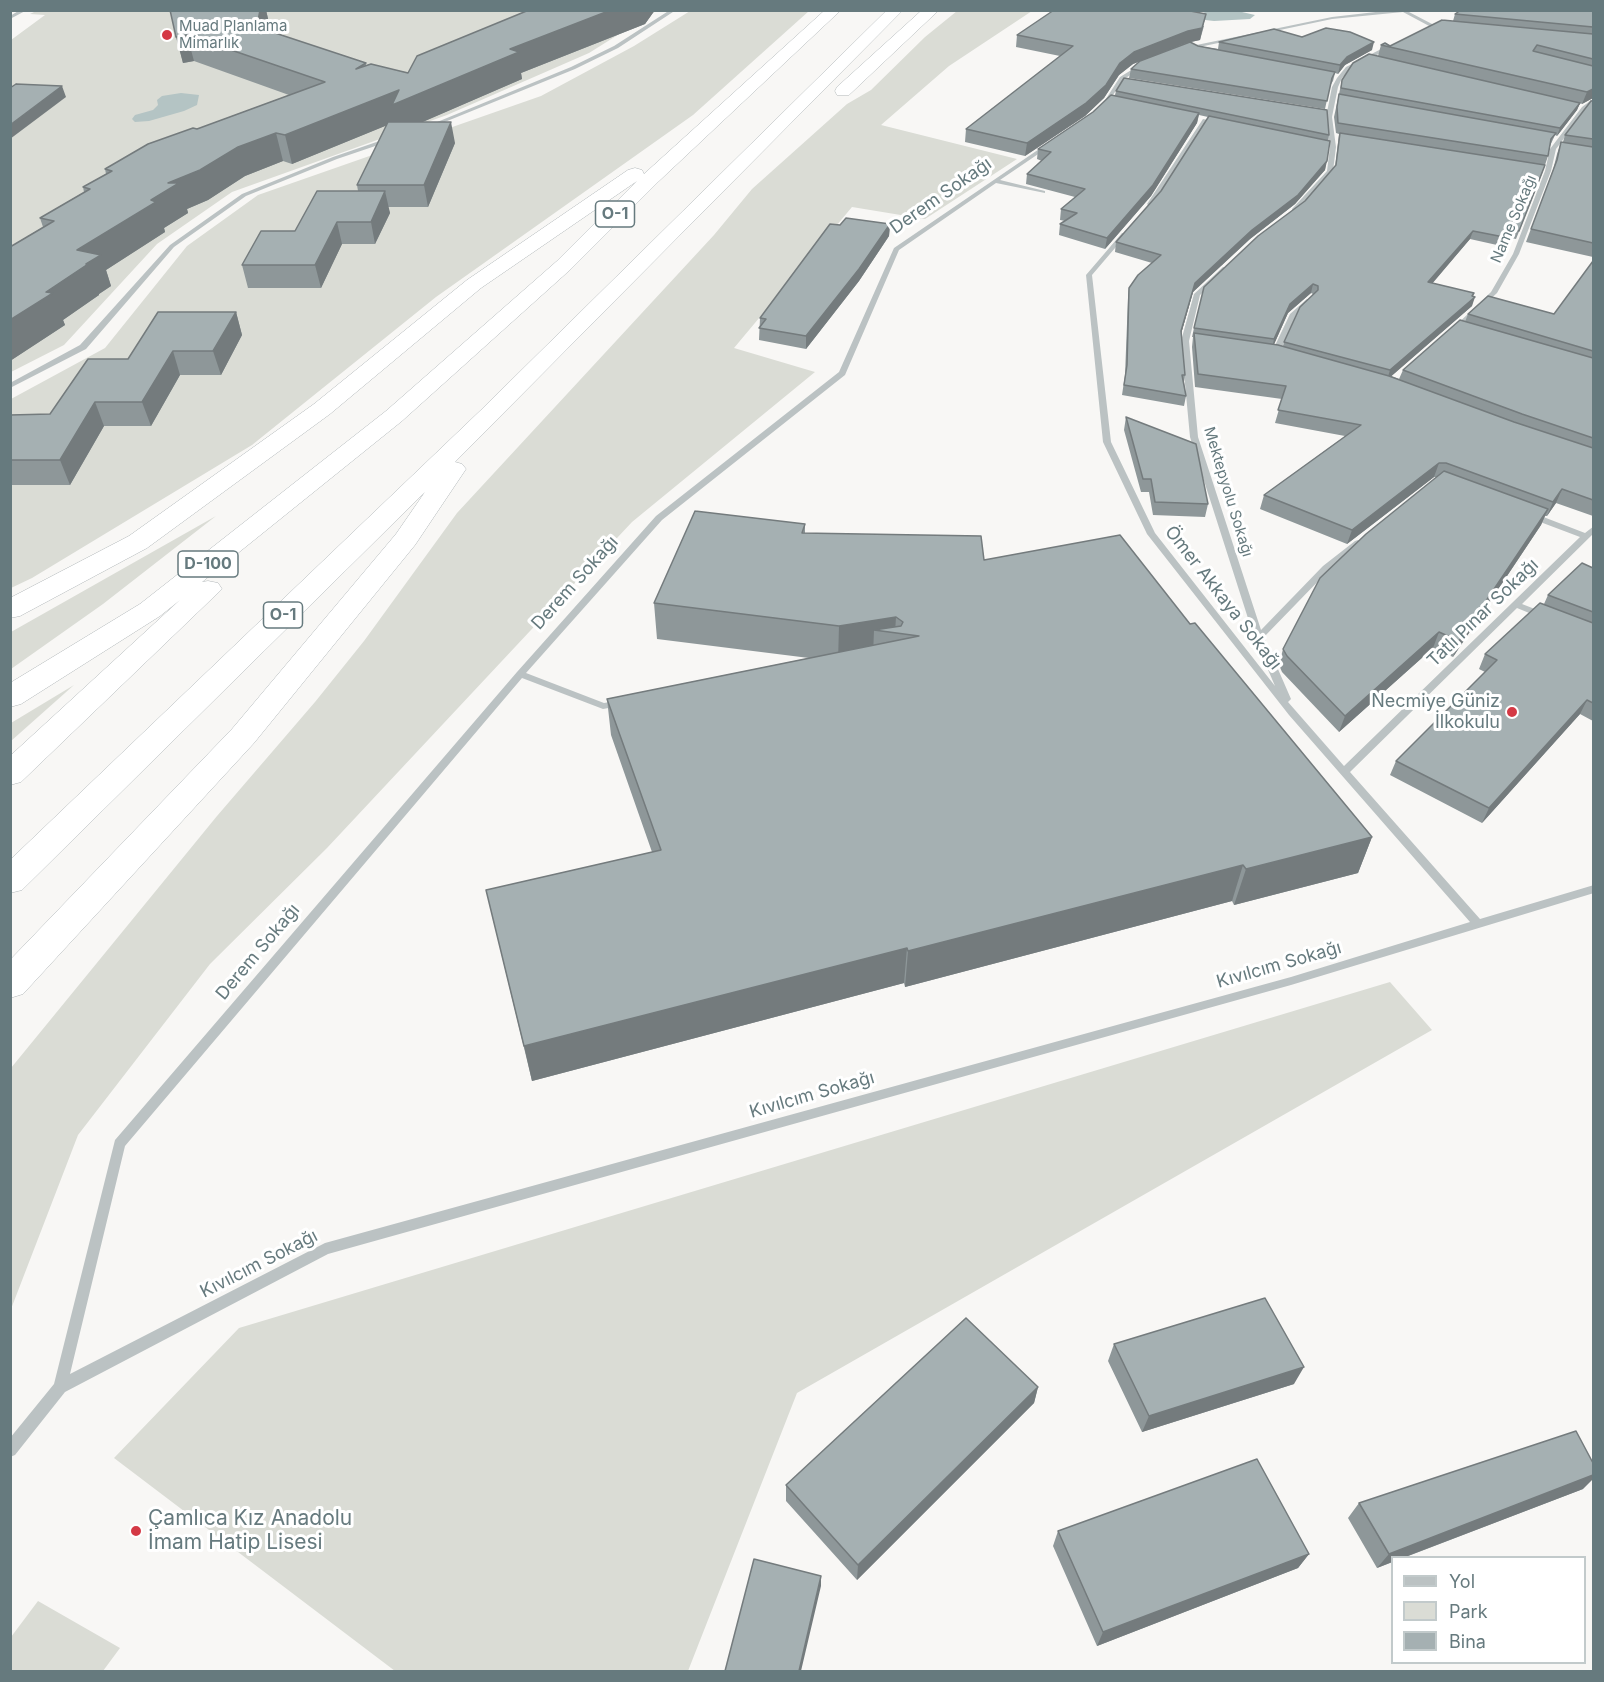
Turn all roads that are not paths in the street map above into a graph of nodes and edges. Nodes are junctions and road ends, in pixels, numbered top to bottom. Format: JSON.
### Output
{"nodes":[{"id":1,"x":25,"y":10,"type":"edge"},
{"id":2,"x":674,"y":10,"type":"edge"},
{"id":3,"x":834,"y":10,"type":"edge"},
{"id":4,"x":896,"y":10,"type":"edge"},
{"id":5,"x":932,"y":10,"type":"edge"},
{"id":6,"x":1389,"y":10,"type":"edge"},
{"id":7,"x":1409,"y":11,"type":"edge"},
{"id":8,"x":10,"y":18,"type":"edge"},
{"id":9,"x":1433,"y":26,"type":"junction"},
{"id":10,"x":1455,"y":28,"type":"edge"},
{"id":11,"x":1423,"y":30,"type":"edge"},
{"id":12,"x":1395,"y":44,"type":"edge"},
{"id":13,"x":1187,"y":48,"type":"junction"},
{"id":14,"x":1177,"y":51,"type":"edge"},
{"id":15,"x":1211,"y":52,"type":"edge"},
{"id":16,"x":1366,"y":57,"type":"junction"},
{"id":17,"x":1156,"y":59,"type":"edge"},
{"id":18,"x":1377,"y":60,"type":"edge"},
{"id":19,"x":1328,"y":75,"type":"edge"},
{"id":20,"x":1340,"y":78,"type":"junction"},
{"id":21,"x":1121,"y":80,"type":"junction"},
{"id":22,"x":1132,"y":82,"type":"edge"},
{"id":23,"x":1333,"y":99,"type":"junction"},
{"id":24,"x":1108,"y":100,"type":"junction"},
{"id":25,"x":1593,"y":100,"type":"edge"},
{"id":26,"x":1344,"y":101,"type":"edge"},
{"id":27,"x":1119,"y":102,"type":"edge"},
{"id":28,"x":1573,"y":105,"type":"edge"},
{"id":29,"x":1584,"y":108,"type":"junction"},
{"id":30,"x":1593,"y":110,"type":"edge"},
{"id":31,"x":1094,"y":112,"type":"edge"},
{"id":32,"x":1318,"y":112,"type":"edge"},
{"id":33,"x":1330,"y":114,"type":"junction"},
{"id":34,"x":1195,"y":118,"type":"edge"},
{"id":35,"x":716,"y":119,"type":"junction"},
{"id":36,"x":1205,"y":120,"type":"junction"},
{"id":37,"x":1217,"y":123,"type":"edge"},
{"id":38,"x":417,"y":131,"type":"edge"},
{"id":39,"x":1331,"y":136,"type":"junction"},
{"id":40,"x":397,"y":137,"type":"edge"},
{"id":41,"x":1058,"y":138,"type":"edge"},
{"id":42,"x":1343,"y":138,"type":"edge"},
{"id":43,"x":1548,"y":138,"type":"edge"},
{"id":44,"x":1559,"y":140,"type":"junction"},
{"id":45,"x":1321,"y":144,"type":"edge"},
{"id":46,"x":1333,"y":147,"type":"junction"},
{"id":47,"x":1553,"y":149,"type":"junction"},
{"id":48,"x":1563,"y":151,"type":"edge"},
{"id":49,"x":1537,"y":169,"type":"edge"},
{"id":50,"x":1548,"y":171,"type":"junction"},
{"id":51,"x":724,"y":180,"type":"junction"},
{"id":52,"x":995,"y":181,"type":"junction"},
{"id":53,"x":1043,"y":192,"type":"edge"},
{"id":54,"x":1141,"y":214,"type":"edge"},
{"id":55,"x":1283,"y":218,"type":"edge"},
{"id":56,"x":1133,"y":223,"type":"edge"},
{"id":57,"x":1229,"y":264,"type":"edge"},
{"id":58,"x":1311,"y":297,"type":"edge"},
{"id":59,"x":1456,"y":329,"type":"junction"},
{"id":60,"x":1467,"y":332,"type":"edge"},
{"id":61,"x":1448,"y":336,"type":"edge"},
{"id":62,"x":1185,"y":341,"type":"junction"},
{"id":63,"x":1196,"y":343,"type":"edge"},
{"id":64,"x":1263,"y":352,"type":"edge"},
{"id":65,"x":1275,"y":354,"type":"junction"},
{"id":66,"x":1286,"y":357,"type":"edge"},
{"id":67,"x":10,"y":386,"type":"edge"},
{"id":68,"x":489,"y":415,"type":"junction"},
{"id":69,"x":394,"y":416,"type":"junction"},
{"id":70,"x":1522,"y":512,"type":"edge"},
{"id":71,"x":1590,"y":532,"type":"edge"},
{"id":72,"x":1363,"y":539,"type":"edge"},
{"id":73,"x":1515,"y":604,"type":"junction"},
{"id":74,"x":10,"y":610,"type":"edge"},
{"id":75,"x":1554,"y":620,"type":"edge"},
{"id":76,"x":1259,"y":638,"type":"junction"},
{"id":77,"x":520,"y":674,"type":"junction"},
{"id":78,"x":10,"y":697,"type":"edge"},
{"id":79,"x":638,"y":700,"type":"edge"},
{"id":80,"x":1292,"y":713,"type":"junction"},
{"id":81,"x":1344,"y":772,"type":"junction"},
{"id":82,"x":10,"y":774,"type":"edge"},
{"id":83,"x":77,"y":815,"type":"junction"},
{"id":84,"x":10,"y":881,"type":"edge"},
{"id":85,"x":1593,"y":889,"type":"edge"},
{"id":86,"x":10,"y":902,"type":"edge"},
{"id":87,"x":1478,"y":924,"type":"junction"},
{"id":88,"x":10,"y":984,"type":"edge"},
{"id":89,"x":60,"y":1387,"type":"junction"},
{"id":90,"x":10,"y":1450,"type":"edge"}],
"edges":[{"from":1,"to":8,"type":"street"},
{"from":2,"to":38,"type":"street"},
{"from":3,"to":35,"type":"highway","number":"O-1"},
{"from":4,"to":51,"type":"highway","number":"O-1"},
{"from":5,"to":51,"type":"highway"},
{"from":6,"to":7,"type":"street"},
{"from":7,"to":9,"type":"street"},
{"from":7,"to":13,"type":"street"},
{"from":9,"to":10,"type":"street"},
{"from":9,"to":11,"type":"street"},
{"from":12,"to":16,"type":"street"},
{"from":13,"to":14,"type":"street"},
{"from":13,"to":15,"type":"street"},
{"from":16,"to":18,"type":"street"},
{"from":16,"to":20,"type":"street"},
{"from":17,"to":21,"type":"street"},
{"from":19,"to":20,"type":"street"},
{"from":20,"to":23,"type":"street"},
{"from":21,"to":22,"type":"street"},
{"from":21,"to":24,"type":"street"},
{"from":23,"to":26,"type":"street"},
{"from":23,"to":33,"type":"street"},
{"from":24,"to":27,"type":"street"},
{"from":24,"to":31,"type":"street"},
{"from":25,"to":29,"type":"street","name":"Name Sokağı"},
{"from":28,"to":29,"type":"street"},
{"from":29,"to":30,"type":"street"},
{"from":29,"to":44,"type":"street","name":"Name Sokağı"},
{"from":32,"to":33,"type":"street"},
{"from":33,"to":39,"type":"street"},
{"from":34,"to":36,"type":"street"},
{"from":35,"to":69,"type":"highway","number":"O-1"},
{"from":35,"to":74,"type":"highway"},
{"from":36,"to":37,"type":"street"},
{"from":36,"to":54,"type":"street"},
{"from":39,"to":42,"type":"street"},
{"from":39,"to":46,"type":"street"},
{"from":40,"to":67,"type":"street"},
{"from":41,"to":52,"type":"street","name":"Derem Sokağı"},
{"from":43,"to":44,"type":"street"},
{"from":44,"to":47,"type":"street","name":"Name Sokağı"},
{"from":45,"to":46,"type":"street"},
{"from":46,"to":55,"type":"street"},
{"from":47,"to":48,"type":"street"},
{"from":47,"to":50,"type":"street","name":"Name Sokağı"},
{"from":49,"to":50,"type":"street"},
{"from":50,"to":59,"type":"street","name":"Name Sokağı"},
{"from":51,"to":68,"type":"highway","number":"O-1"},
{"from":52,"to":53,"type":"street"},
{"from":52,"to":77,"type":"street","name":"Derem Sokağı"},
{"from":56,"to":80,"type":"street","name":"Ömer Akkaya Sokağı"},
{"from":57,"to":62,"type":"street","name":"Mektepyolu Sokağı"},
{"from":58,"to":65,"type":"street"},
{"from":59,"to":60,"type":"street"},
{"from":59,"to":61,"type":"street","name":"Name Sokağı"},
{"from":62,"to":63,"type":"street"},
{"from":62,"to":76,"type":"street","name":"Mektepyolu Sokağı"},
{"from":64,"to":65,"type":"street"},
{"from":65,"to":66,"type":"street"},
{"from":68,"to":83,"type":"highway","number":"O-1"},
{"from":68,"to":88,"type":"highway"},
{"from":69,"to":78,"type":"highway","number":"D-100"},
{"from":69,"to":82,"type":"highway","number":"O-1"},
{"from":70,"to":71,"type":"street"},
{"from":71,"to":73,"type":"street","name":"Tatlı Pınar Sokağı"},
{"from":72,"to":76,"type":"street"},
{"from":73,"to":75,"type":"street"},
{"from":73,"to":81,"type":"street","name":"Tatlı Pınar Sokağı"},
{"from":76,"to":80,"type":"street","name":"Mektepyolu Sokağı"},
{"from":77,"to":79,"type":"street"},
{"from":77,"to":89,"type":"street","name":"Derem Sokağı"},
{"from":80,"to":81,"type":"street","name":"Ömer Akkaya Sokağı"},
{"from":81,"to":87,"type":"street","name":"Ömer Akkaya Sokağı"},
{"from":83,"to":84,"type":"highway","number":"O-1"},
{"from":83,"to":86,"type":"highway"},
{"from":85,"to":87,"type":"street","name":"Kıvılcım Sokağı"},
{"from":87,"to":89,"type":"street","name":"Kıvılcım Sokağı"},
{"from":89,"to":90,"type":"street","name":"Derem Sokağı"}]}
